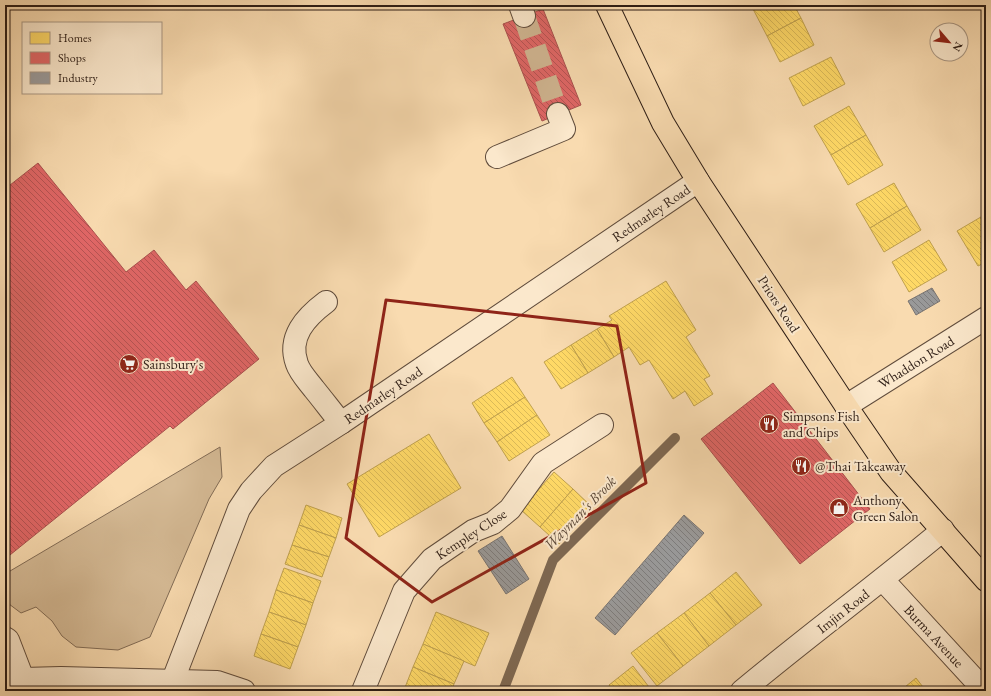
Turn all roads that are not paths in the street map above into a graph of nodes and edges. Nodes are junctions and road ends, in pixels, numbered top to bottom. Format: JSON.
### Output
{"nodes":[{"id":1,"x":607,"y":5,"type":"edge"},
{"id":2,"x":558,"y":114,"type":"tunnel mouth"},
{"id":3,"x":497,"y":157,"type":"dead end"},
{"id":4,"x":698,"y":181,"type":"junction"},
{"id":5,"x":326,"y":302,"type":"dead end"},
{"id":6,"x":986,"y":318,"type":"edge"},
{"id":7,"x":846,"y":406,"type":"junction"},
{"id":8,"x":341,"y":424,"type":"junction"},
{"id":9,"x":602,"y":425,"type":"dead end"},
{"id":10,"x":943,"y":530,"type":"junction"},
{"id":11,"x":883,"y":580,"type":"junction"},
{"id":12,"x":986,"y":580,"type":"edge"},
{"id":13,"x":5,"y":638,"type":"edge"},
{"id":14,"x":14,"y":684,"type":"edge"},
{"id":15,"x":173,"y":686,"type":"edge"},
{"id":16,"x":244,"y":691,"type":"edge"},
{"id":17,"x":363,"y":691,"type":"edge"},
{"id":18,"x":742,"y":691,"type":"edge"},
{"id":19,"x":984,"y":691,"type":"edge"}],
"edges":[{"from":1,"to":4,"type":"main road","name":"Priors Road"},
{"from":2,"to":3,"type":"street"},
{"from":4,"to":7,"type":"main road","name":"Priors Road"},
{"from":4,"to":8,"type":"street","name":"Redmarley Road"},
{"from":5,"to":8,"type":"street"},
{"from":6,"to":7,"type":"street","name":"Whaddon Road"},
{"from":7,"to":10,"type":"main road","name":"Priors Road"},
{"from":8,"to":15,"type":"street","name":"Redmarley Road"},
{"from":9,"to":17,"type":"street","name":"Kempley Close"},
{"from":10,"to":11,"type":"street","name":"Imjin Road"},
{"from":10,"to":12,"type":"main road","name":"Priors Road"},
{"from":11,"to":18,"type":"street","name":"Imjin Road"},
{"from":11,"to":19,"type":"street","name":"Burma Avenue"},
{"from":13,"to":14,"type":"street"},
{"from":14,"to":15,"type":"street"},
{"from":15,"to":16,"type":"street"}]}
